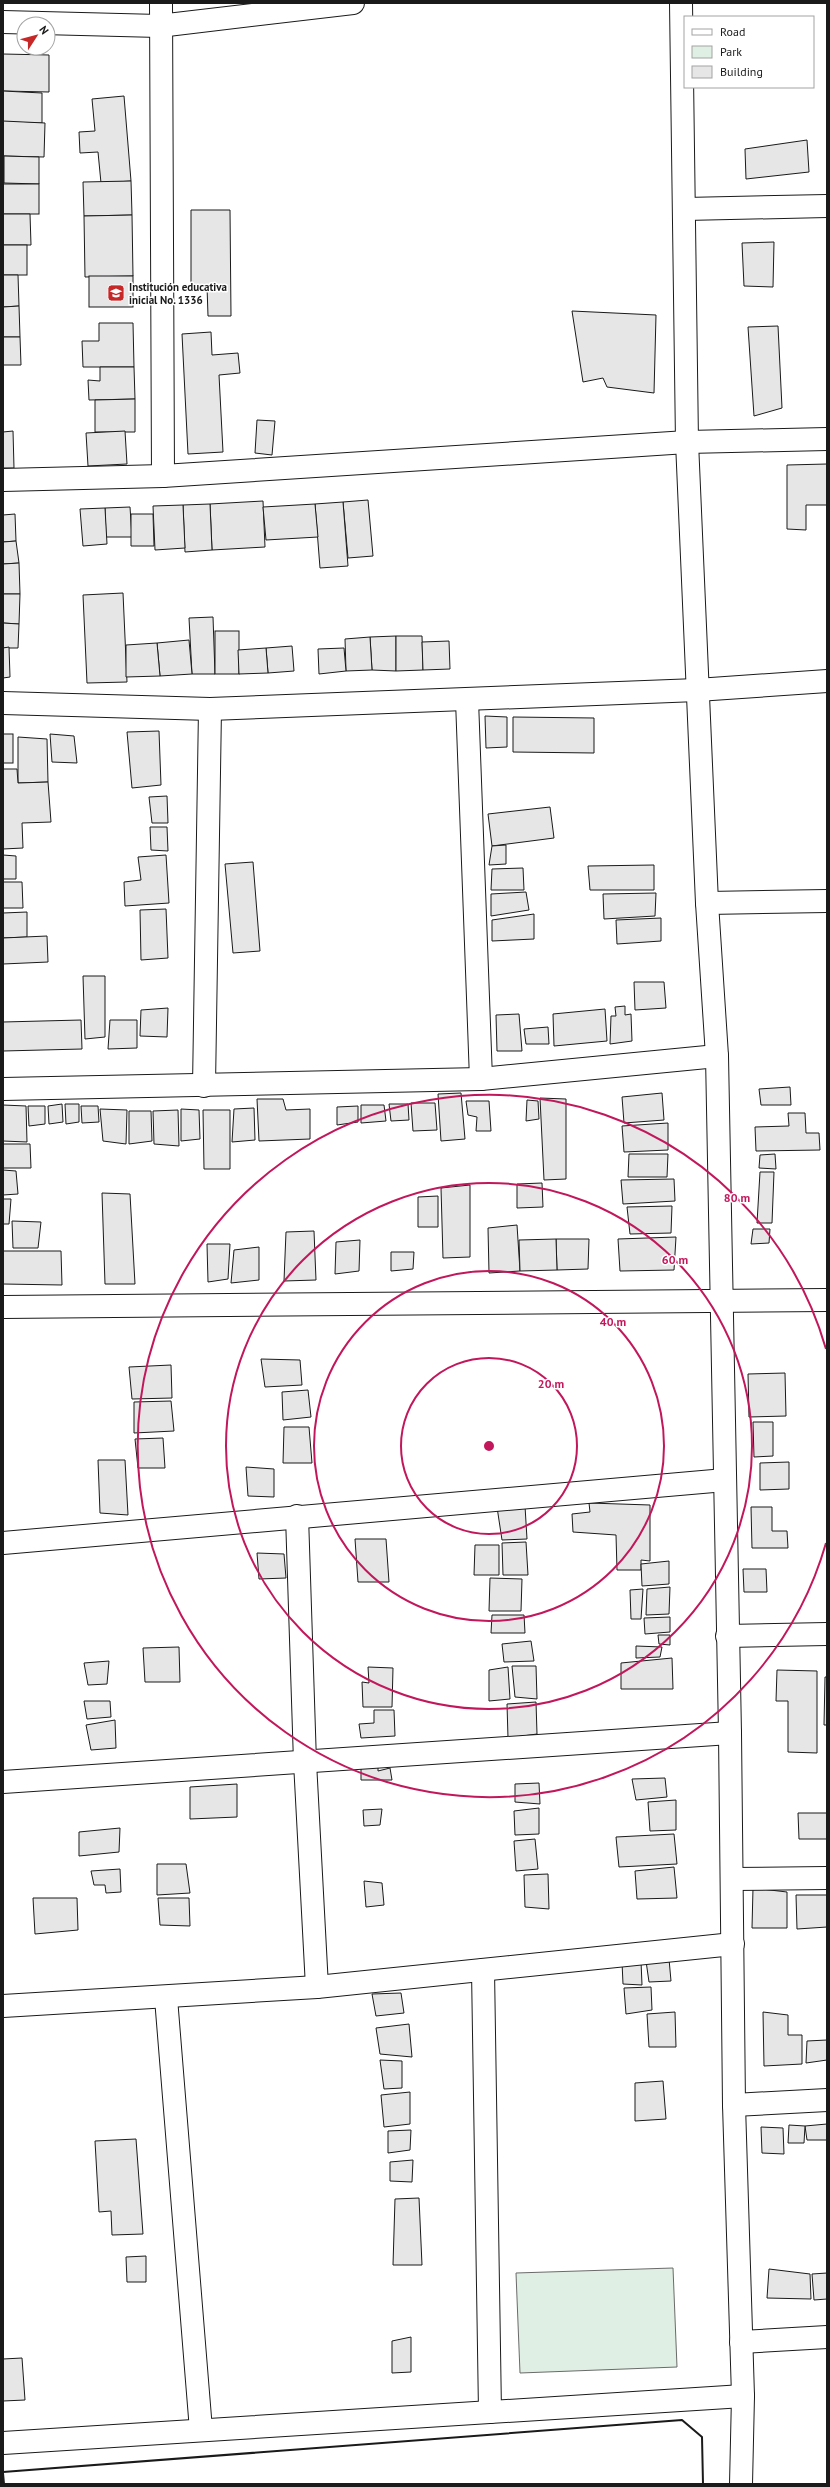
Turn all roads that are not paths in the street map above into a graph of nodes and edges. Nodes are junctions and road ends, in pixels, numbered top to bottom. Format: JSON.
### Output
{"nodes":[{"id":1,"x":161,"y":3,"type":"edge"},
{"id":2,"x":353,"y":3,"type":"edge"},
{"id":3,"x":681,"y":3,"type":"edge"},
{"id":4,"x":3,"y":22,"type":"edge"},
{"id":5,"x":159,"y":26,"type":"junction"},
{"id":6,"x":827,"y":206,"type":"edge"},
{"id":7,"x":685,"y":209,"type":"junction"},
{"id":8,"x":827,"y":439,"type":"edge"},
{"id":9,"x":687,"y":442,"type":"junction"},
{"id":10,"x":163,"y":476,"type":"junction"},
{"id":11,"x":3,"y":480,"type":"edge"},
{"id":12,"x":827,"y":681,"type":"edge"},
{"id":13,"x":697,"y":690,"type":"junction"},
{"id":14,"x":467,"y":700,"type":"junction"},
{"id":15,"x":3,"y":703,"type":"edge"},
{"id":16,"x":210,"y":709,"type":"junction"},
{"id":17,"x":827,"y":901,"type":"edge"},
{"id":18,"x":707,"y":903,"type":"junction"},
{"id":19,"x":717,"y":1056,"type":"junction"},
{"id":20,"x":481,"y":1079,"type":"junction"},
{"id":21,"x":204,"y":1086,"type":"junction"},
{"id":22,"x":3,"y":1089,"type":"edge"},
{"id":23,"x":827,"y":1300,"type":"edge"},
{"id":24,"x":721,"y":1303,"type":"junction"},
{"id":25,"x":3,"y":1307,"type":"edge"},
{"id":26,"x":724,"y":1480,"type":"junction"},
{"id":27,"x":297,"y":1516,"type":"junction"},
{"id":28,"x":3,"y":1543,"type":"edge"},
{"id":29,"x":827,"y":1634,"type":"edge"},
{"id":30,"x":727,"y":1636,"type":"junction"},
{"id":31,"x":730,"y":1733,"type":"junction"},
{"id":32,"x":305,"y":1762,"type":"junction"},
{"id":33,"x":3,"y":1782,"type":"edge"},
{"id":34,"x":827,"y":1878,"type":"edge"},
{"id":35,"x":732,"y":1879,"type":"junction"},
{"id":36,"x":733,"y":1944,"type":"junction"},
{"id":37,"x":483,"y":1970,"type":"junction"},
{"id":38,"x":317,"y":1987,"type":"junction"},
{"id":39,"x":166,"y":1998,"type":"junction"},
{"id":40,"x":3,"y":2006,"type":"edge"},
{"id":41,"x":827,"y":2100,"type":"edge"},
{"id":42,"x":734,"y":2106,"type":"junction"},
{"id":43,"x":827,"y":2337,"type":"edge"},
{"id":44,"x":741,"y":2342,"type":"junction"},
{"id":45,"x":743,"y":2396,"type":"junction"},
{"id":46,"x":490,"y":2412,"type":"junction"},
{"id":47,"x":201,"y":2430,"type":"junction"},
{"id":48,"x":3,"y":2443,"type":"edge"},
{"id":49,"x":741,"y":2484,"type":"edge"}],
"edges":[{"from":1,"to":5,"type":"street"},
{"from":2,"to":5,"type":"street"},
{"from":3,"to":7,"type":"street"},
{"from":4,"to":5,"type":"street"},
{"from":5,"to":10,"type":"street"},
{"from":6,"to":7,"type":"street"},
{"from":7,"to":9,"type":"street"},
{"from":8,"to":9,"type":"street"},
{"from":9,"to":10,"type":"street"},
{"from":9,"to":13,"type":"street"},
{"from":10,"to":11,"type":"street"},
{"from":12,"to":13,"type":"street"},
{"from":13,"to":14,"type":"street"},
{"from":13,"to":18,"type":"street"},
{"from":14,"to":16,"type":"street"},
{"from":14,"to":20,"type":"street"},
{"from":15,"to":16,"type":"street"},
{"from":16,"to":21,"type":"street"},
{"from":17,"to":18,"type":"street"},
{"from":18,"to":19,"type":"street"},
{"from":19,"to":20,"type":"street"},
{"from":19,"to":24,"type":"street"},
{"from":20,"to":21,"type":"street"},
{"from":21,"to":22,"type":"street"},
{"from":23,"to":24,"type":"street"},
{"from":24,"to":25,"type":"street"},
{"from":24,"to":26,"type":"street"},
{"from":26,"to":27,"type":"street"},
{"from":26,"to":30,"type":"street"},
{"from":27,"to":28,"type":"street"},
{"from":27,"to":32,"type":"street"},
{"from":29,"to":30,"type":"street"},
{"from":30,"to":31,"type":"street"},
{"from":31,"to":32,"type":"street"},
{"from":31,"to":35,"type":"street"},
{"from":32,"to":33,"type":"street"},
{"from":32,"to":38,"type":"street"},
{"from":34,"to":35,"type":"street"},
{"from":35,"to":36,"type":"street"},
{"from":36,"to":37,"type":"street"},
{"from":36,"to":42,"type":"street"},
{"from":37,"to":38,"type":"street"},
{"from":37,"to":46,"type":"street"},
{"from":38,"to":39,"type":"street"},
{"from":39,"to":40,"type":"street"},
{"from":39,"to":47,"type":"street"},
{"from":41,"to":42,"type":"street"},
{"from":42,"to":44,"type":"street"},
{"from":43,"to":44,"type":"street"},
{"from":44,"to":45,"type":"street"},
{"from":45,"to":46,"type":"street"},
{"from":45,"to":49,"type":"street"},
{"from":46,"to":47,"type":"street"},
{"from":47,"to":48,"type":"street"}]}
